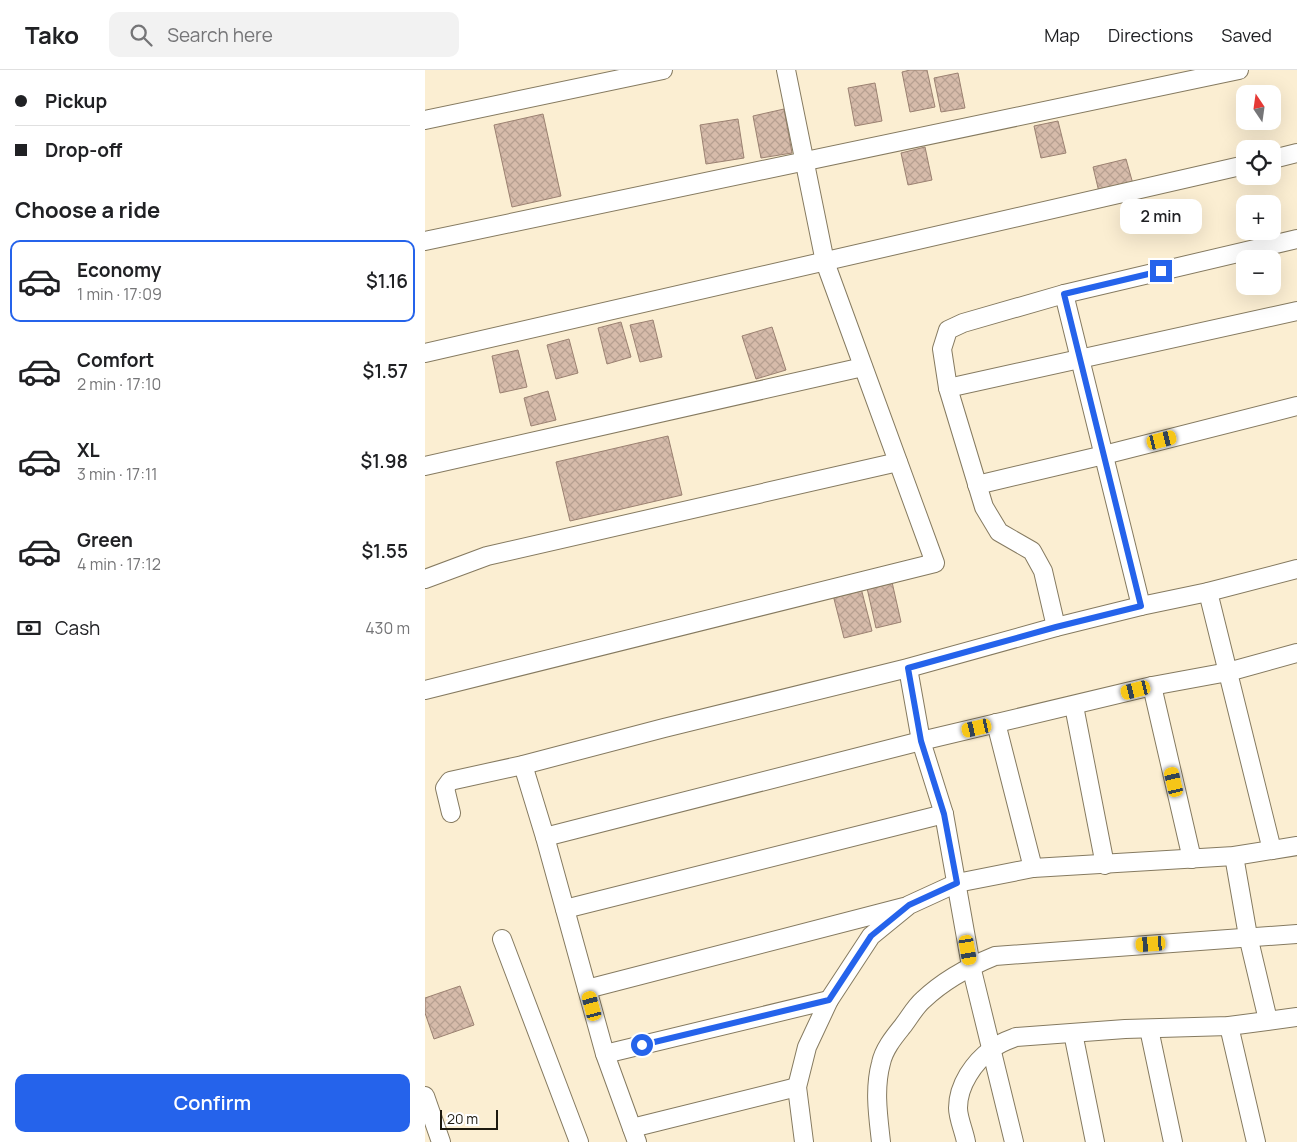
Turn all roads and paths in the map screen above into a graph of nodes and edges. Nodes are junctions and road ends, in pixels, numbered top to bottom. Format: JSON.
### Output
{"nodes":[{"id":1,"x":663,"y":70,"type":"edge"},
{"id":2,"x":786,"y":70,"type":"edge"},
{"id":3,"x":1239,"y":70,"type":"edge"},
{"id":4,"x":425,"y":120,"type":"edge"},
{"id":5,"x":1297,"y":154,"type":"edge"},
{"id":6,"x":1281,"y":157,"type":"edge"},
{"id":7,"x":804,"y":161,"type":"junction"},
{"id":8,"x":1236,"y":168,"type":"edge"},
{"id":9,"x":1297,"y":239,"type":"edge"},
{"id":10,"x":425,"y":241,"type":"edge"},
{"id":11,"x":825,"y":262,"type":"junction"},
{"id":12,"x":1064,"y":294,"type":"junction"},
{"id":13,"x":1297,"y":311,"type":"edge"},
{"id":14,"x":425,"y":353,"type":"edge"},
{"id":15,"x":1080,"y":360,"type":"junction"},
{"id":16,"x":863,"y":368,"type":"junction"},
{"id":17,"x":948,"y":388,"type":"junction"},
{"id":18,"x":1297,"y":406,"type":"edge"},
{"id":19,"x":1104,"y":455,"type":"junction"},
{"id":20,"x":898,"y":462,"type":"junction"},
{"id":21,"x":425,"y":466,"type":"edge"},
{"id":22,"x":977,"y":485,"type":"junction"},
{"id":23,"x":1297,"y":569,"type":"edge"},
{"id":24,"x":425,"y":579,"type":"edge"},
{"id":25,"x":1207,"y":592,"type":"junction"},
{"id":26,"x":1141,"y":606,"type":"junction"},
{"id":27,"x":1056,"y":627,"type":"junction"},
{"id":28,"x":1297,"y":653,"type":"edge"},
{"id":29,"x":908,"y":668,"type":"junction"},
{"id":30,"x":1228,"y":672,"type":"junction"},
{"id":31,"x":1152,"y":686,"type":"junction"},
{"id":32,"x":425,"y":690,"type":"edge"},
{"id":33,"x":1074,"y":706,"type":"junction"},
{"id":34,"x":996,"y":724,"type":"junction"},
{"id":35,"x":921,"y":741,"type":"junction"},
{"id":36,"x":523,"y":766,"type":"junction"},
{"id":37,"x":451,"y":813,"type":"dead end"},
{"id":38,"x":944,"y":814,"type":"junction"},
{"id":39,"x":545,"y":837,"type":"junction"},
{"id":40,"x":1297,"y":846,"type":"edge"},
{"id":41,"x":1272,"y":850,"type":"junction"},
{"id":42,"x":1234,"y":856,"type":"junction"},
{"id":43,"x":1192,"y":859,"type":"junction"},
{"id":44,"x":1105,"y":865,"type":"junction"},
{"id":45,"x":1033,"y":868,"type":"junction"},
{"id":46,"x":957,"y":883,"type":"junction"},
{"id":47,"x":909,"y":905,"type":"junction"},
{"id":48,"x":565,"y":909,"type":"junction"},
{"id":49,"x":1297,"y":934,"type":"edge"},
{"id":50,"x":1248,"y":936,"type":"junction"},
{"id":51,"x":502,"y":939,"type":"dead end"},
{"id":52,"x":971,"y":966,"type":"junction"},
{"id":53,"x":587,"y":990,"type":"junction"},
{"id":54,"x":829,"y":1000,"type":"junction"},
{"id":55,"x":1297,"y":1017,"type":"edge"},
{"id":56,"x":1268,"y":1020,"type":"junction"},
{"id":57,"x":1229,"y":1026,"type":"junction"},
{"id":58,"x":1149,"y":1029,"type":"junction"},
{"id":59,"x":1073,"y":1034,"type":"junction"},
{"id":60,"x":991,"y":1049,"type":"junction"},
{"id":61,"x":605,"y":1054,"type":"junction"},
{"id":62,"x":797,"y":1087,"type":"junction"},
{"id":63,"x":425,"y":1096,"type":"edge"},
{"id":64,"x":634,"y":1135,"type":"edge"},
{"id":65,"x":441,"y":1142,"type":"edge"},
{"id":66,"x":579,"y":1142,"type":"edge"},
{"id":67,"x":804,"y":1142,"type":"edge"},
{"id":68,"x":881,"y":1142,"type":"edge"},
{"id":69,"x":965,"y":1142,"type":"edge"},
{"id":70,"x":1014,"y":1142,"type":"edge"},
{"id":71,"x":1095,"y":1142,"type":"edge"},
{"id":72,"x":1173,"y":1142,"type":"edge"},
{"id":73,"x":1255,"y":1142,"type":"edge"}],
"edges":[{"from":1,"to":4,"type":"street"},
{"from":2,"to":7,"type":"street"},
{"from":3,"to":7,"type":"street"},
{"from":5,"to":6,"type":"street"},
{"from":7,"to":10,"type":"street"},
{"from":7,"to":11,"type":"street"},
{"from":8,"to":11,"type":"street"},
{"from":9,"to":12,"type":"street"},
{"from":11,"to":14,"type":"street"},
{"from":11,"to":16,"type":"street"},
{"from":12,"to":15,"type":"street"},
{"from":12,"to":17,"type":"street"},
{"from":13,"to":15,"type":"street"},
{"from":15,"to":17,"type":"street"},
{"from":15,"to":19,"type":"street"},
{"from":16,"to":20,"type":"street"},
{"from":16,"to":21,"type":"street"},
{"from":17,"to":22,"type":"street"},
{"from":18,"to":19,"type":"street"},
{"from":19,"to":22,"type":"street"},
{"from":19,"to":26,"type":"street"},
{"from":20,"to":24,"type":"street"},
{"from":20,"to":32,"type":"street"},
{"from":22,"to":27,"type":"street"},
{"from":23,"to":25,"type":"street"},
{"from":25,"to":26,"type":"street"},
{"from":25,"to":30,"type":"street"},
{"from":26,"to":27,"type":"street"},
{"from":27,"to":29,"type":"street"},
{"from":28,"to":30,"type":"street"},
{"from":29,"to":35,"type":"street"},
{"from":29,"to":36,"type":"street"},
{"from":30,"to":31,"type":"street"},
{"from":30,"to":41,"type":"street"},
{"from":31,"to":33,"type":"street"},
{"from":31,"to":43,"type":"street"},
{"from":33,"to":34,"type":"street"},
{"from":33,"to":44,"type":"street"},
{"from":34,"to":35,"type":"street"},
{"from":34,"to":45,"type":"street"},
{"from":35,"to":38,"type":"street"},
{"from":35,"to":39,"type":"street"},
{"from":36,"to":37,"type":"street"},
{"from":36,"to":39,"type":"street"},
{"from":38,"to":46,"type":"street"},
{"from":38,"to":48,"type":"street"},
{"from":39,"to":48,"type":"street"},
{"from":40,"to":41,"type":"street"},
{"from":41,"to":42,"type":"street"},
{"from":42,"to":43,"type":"street"},
{"from":42,"to":50,"type":"street"},
{"from":43,"to":44,"type":"street"},
{"from":44,"to":45,"type":"street"},
{"from":45,"to":46,"type":"street"},
{"from":46,"to":47,"type":"street"},
{"from":46,"to":52,"type":"street"},
{"from":47,"to":53,"type":"street"},
{"from":47,"to":54,"type":"street"},
{"from":48,"to":53,"type":"street"},
{"from":49,"to":50,"type":"street"},
{"from":50,"to":52,"type":"street"},
{"from":50,"to":56,"type":"street"},
{"from":51,"to":66,"type":"street"},
{"from":52,"to":60,"type":"street"},
{"from":52,"to":68,"type":"street"},
{"from":53,"to":61,"type":"street"},
{"from":54,"to":61,"type":"street"},
{"from":54,"to":62,"type":"street"},
{"from":55,"to":56,"type":"street"},
{"from":56,"to":57,"type":"street"},
{"from":57,"to":58,"type":"street"},
{"from":57,"to":73,"type":"street"},
{"from":58,"to":59,"type":"street"},
{"from":58,"to":72,"type":"street"},
{"from":59,"to":60,"type":"street"},
{"from":59,"to":71,"type":"street"},
{"from":60,"to":69,"type":"street"},
{"from":60,"to":70,"type":"street"},
{"from":61,"to":64,"type":"street"},
{"from":62,"to":64,"type":"street"},
{"from":62,"to":67,"type":"street"},
{"from":63,"to":65,"type":"street"}]}
